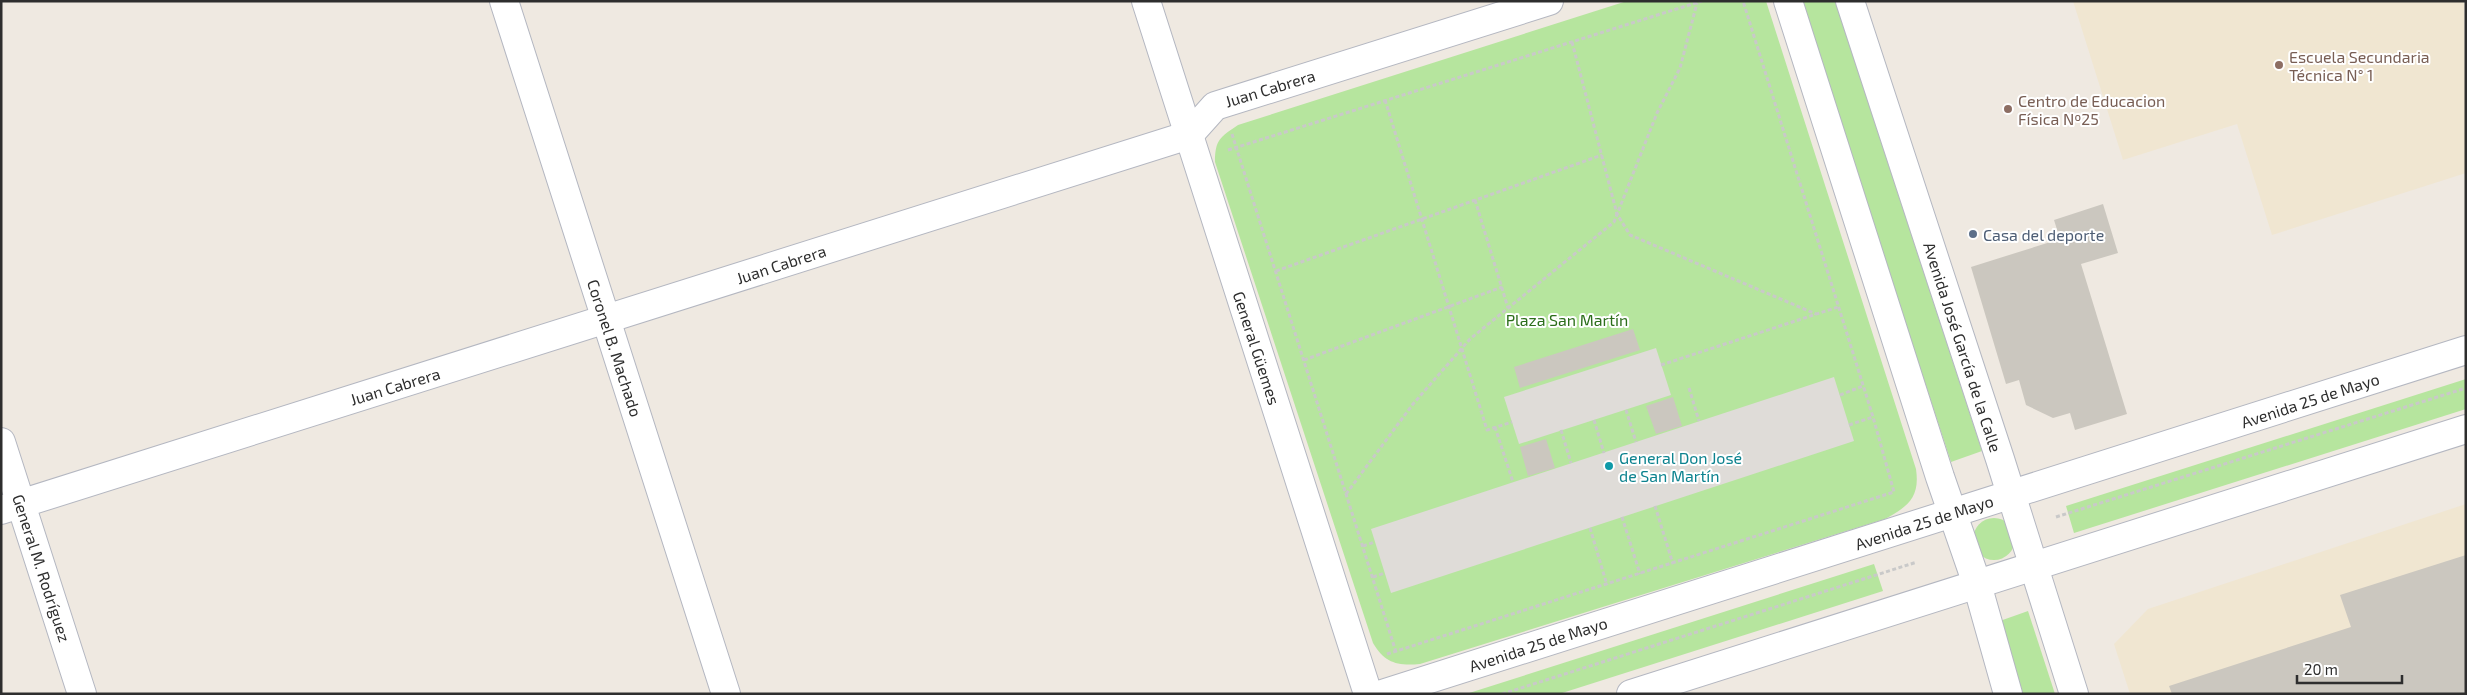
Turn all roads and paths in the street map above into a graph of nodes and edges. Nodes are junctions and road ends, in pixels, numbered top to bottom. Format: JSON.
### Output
{"nodes":[{"id":1,"x":504,"y":1,"type":"edge"},
{"id":2,"x":1146,"y":1,"type":"edge"},
{"id":3,"x":1550,"y":1,"type":"edge"},
{"id":4,"x":1702,"y":1,"type":"edge"},
{"id":5,"x":1743,"y":1,"type":"edge"},
{"id":6,"x":1788,"y":1,"type":"edge"},
{"id":7,"x":1850,"y":1,"type":"edge"},
{"id":8,"x":1697,"y":3,"type":"junction"},
{"id":9,"x":1572,"y":42,"type":"junction"},
{"id":10,"x":1385,"y":100,"type":"junction"},
{"id":11,"x":1223,"y":103,"type":"junction"},
{"id":12,"x":1192,"y":147,"type":"junction"},
{"id":13,"x":1236,"y":147,"type":"junction"},
{"id":14,"x":1602,"y":155,"type":"junction"},
{"id":15,"x":1475,"y":200,"type":"junction"},
{"id":16,"x":1617,"y":214,"type":"junction"},
{"id":17,"x":1422,"y":219,"type":"junction"},
{"id":18,"x":1276,"y":271,"type":"junction"},
{"id":19,"x":1502,"y":287,"type":"junction"},
{"id":20,"x":1449,"y":306,"type":"junction"},
{"id":21,"x":1838,"y":307,"type":"junction"},
{"id":22,"x":1508,"y":308,"type":"junction"},
{"id":23,"x":1816,"y":314,"type":"junction"},
{"id":24,"x":606,"y":319,"type":"junction"},
{"id":25,"x":1462,"y":348,"type":"junction"},
{"id":26,"x":2466,"y":350,"type":"edge"},
{"id":27,"x":1304,"y":360,"type":"junction"},
{"id":28,"x":1661,"y":365,"type":"dead end"},
{"id":29,"x":1864,"y":386,"type":"junction"},
{"id":30,"x":1689,"y":388,"type":"dead end"},
{"id":31,"x":2466,"y":388,"type":"edge"},
{"id":32,"x":1840,"y":394,"type":"dead end"},
{"id":33,"x":1626,"y":410,"type":"dead end"},
{"id":34,"x":1873,"y":417,"type":"junction"},
{"id":35,"x":1594,"y":420,"type":"dead end"},
{"id":36,"x":1699,"y":421,"type":"dead end"},
{"id":37,"x":1512,"y":422,"type":"dead end"},
{"id":38,"x":1849,"y":425,"type":"dead end"},
{"id":39,"x":1495,"y":427,"type":"junction"},
{"id":40,"x":2466,"y":429,"type":"edge"},
{"id":41,"x":1561,"y":430,"type":"dead end"},
{"id":42,"x":1,"y":442,"type":"edge"},
{"id":43,"x":1636,"y":442,"type":"dead end"},
{"id":44,"x":1604,"y":453,"type":"dead end"},
{"id":45,"x":1571,"y":463,"type":"dead end"},
{"id":46,"x":1513,"y":482,"type":"dead end"},
{"id":47,"x":1346,"y":494,"type":"junction"},
{"id":48,"x":2011,"y":494,"type":"junction"},
{"id":49,"x":1655,"y":506,"type":"dead end"},
{"id":50,"x":11,"y":507,"type":"edge"},
{"id":51,"x":1951,"y":513,"type":"junction"},
{"id":52,"x":1622,"y":517,"type":"dead end"},
{"id":53,"x":2056,"y":517,"type":"dead end"},
{"id":54,"x":1590,"y":528,"type":"dead end"},
{"id":55,"x":1375,"y":542,"type":"dead end"},
{"id":56,"x":1363,"y":546,"type":"junction"},
{"id":57,"x":1917,"y":562,"type":"dead end"},
{"id":58,"x":1673,"y":564,"type":"junction"},
{"id":59,"x":2034,"y":566,"type":"junction"},
{"id":60,"x":1385,"y":573,"type":"dead end"},
{"id":61,"x":1640,"y":574,"type":"junction"},
{"id":62,"x":1373,"y":577,"type":"junction"},
{"id":63,"x":1977,"y":584,"type":"junction"},
{"id":64,"x":1608,"y":585,"type":"junction"},
{"id":65,"x":1396,"y":651,"type":"junction"},
{"id":66,"x":1358,"y":663,"type":"junction"},
{"id":67,"x":1395,"y":690,"type":"edge"},
{"id":68,"x":82,"y":694,"type":"edge"},
{"id":69,"x":726,"y":694,"type":"edge"},
{"id":70,"x":1368,"y":694,"type":"edge"},
{"id":71,"x":1502,"y":694,"type":"edge"},
{"id":72,"x":1631,"y":694,"type":"edge"},
{"id":73,"x":2008,"y":694,"type":"edge"},
{"id":74,"x":2074,"y":694,"type":"edge"}],
"edges":[{"from":1,"to":24,"type":"main road","name":"Coronel B. Machado"},
{"from":2,"to":12,"type":"main road","name":"General Güemes"},
{"from":3,"to":11,"type":"main road","name":"Juan Cabrera"},
{"from":4,"to":8,"type":"path"},
{"from":5,"to":21,"type":"path"},
{"from":6,"to":51,"type":"main road"},
{"from":7,"to":48,"type":"main road","name":"Avenida José García de la Calle"},
{"from":8,"to":9,"type":"path"},
{"from":8,"to":16,"type":"path"},
{"from":9,"to":10,"type":"path"},
{"from":9,"to":14,"type":"path"},
{"from":10,"to":13,"type":"path"},
{"from":10,"to":17,"type":"path"},
{"from":11,"to":12,"type":"main road","name":"Juan Cabrera"},
{"from":11,"to":13,"type":"path"},
{"from":12,"to":13,"type":"path"},
{"from":12,"to":24,"type":"main road","name":"Juan Cabrera"},
{"from":12,"to":66,"type":"main road","name":"General Güemes"},
{"from":13,"to":18,"type":"path"},
{"from":14,"to":15,"type":"path"},
{"from":14,"to":16,"type":"path"},
{"from":15,"to":17,"type":"path"},
{"from":15,"to":19,"type":"path"},
{"from":16,"to":22,"type":"path"},
{"from":16,"to":23,"type":"path"},
{"from":17,"to":18,"type":"path"},
{"from":17,"to":20,"type":"path"},
{"from":18,"to":27,"type":"path"},
{"from":19,"to":20,"type":"path"},
{"from":19,"to":22,"type":"path"},
{"from":20,"to":25,"type":"path"},
{"from":20,"to":27,"type":"path"},
{"from":21,"to":23,"type":"path"},
{"from":21,"to":29,"type":"path"},
{"from":22,"to":25,"type":"path"},
{"from":23,"to":28,"type":"path"},
{"from":24,"to":50,"type":"main road","name":"Juan Cabrera"},
{"from":24,"to":69,"type":"main road","name":"Coronel B. Machado"},
{"from":25,"to":39,"type":"path"},
{"from":25,"to":47,"type":"path"},
{"from":26,"to":48,"type":"main road","name":"Avenida 25 de Mayo"},
{"from":27,"to":47,"type":"path"},
{"from":29,"to":32,"type":"path"},
{"from":29,"to":34,"type":"path"},
{"from":30,"to":36,"type":"path"},
{"from":31,"to":53,"type":"path"},
{"from":33,"to":43,"type":"path"},
{"from":34,"to":38,"type":"path"},
{"from":34,"to":58,"type":"path"},
{"from":35,"to":44,"type":"path"},
{"from":37,"to":39,"type":"path"},
{"from":39,"to":46,"type":"path"},
{"from":40,"to":59,"type":"main road"},
{"from":41,"to":45,"type":"path"},
{"from":42,"to":50,"type":"main road","name":"General M. Rodríguez"},
{"from":47,"to":56,"type":"path"},
{"from":48,"to":51,"type":"main road","name":"Avenida 25 de Mayo"},
{"from":48,"to":59,"type":"main road","name":"Avenida José García de la Calle"},
{"from":49,"to":58,"type":"path"},
{"from":50,"to":68,"type":"main road","name":"General M. Rodríguez"},
{"from":51,"to":63,"type":"main road"},
{"from":51,"to":67,"type":"main road","name":"Avenida 25 de Mayo"},
{"from":52,"to":61,"type":"path"},
{"from":54,"to":64,"type":"path"},
{"from":55,"to":56,"type":"path"},
{"from":56,"to":62,"type":"path"},
{"from":57,"to":71,"type":"path"},
{"from":58,"to":61,"type":"path"},
{"from":59,"to":63,"type":"main road"},
{"from":59,"to":74,"type":"main road","name":"Avenida José García de la Calle"},
{"from":60,"to":62,"type":"path"},
{"from":61,"to":64,"type":"path"},
{"from":62,"to":65,"type":"path"},
{"from":63,"to":72,"type":"main road"},
{"from":63,"to":73,"type":"main road"},
{"from":64,"to":65,"type":"path"},
{"from":65,"to":66,"type":"path"},
{"from":65,"to":67,"type":"path"},
{"from":66,"to":70,"type":"main road","name":"General Güemes"}]}
